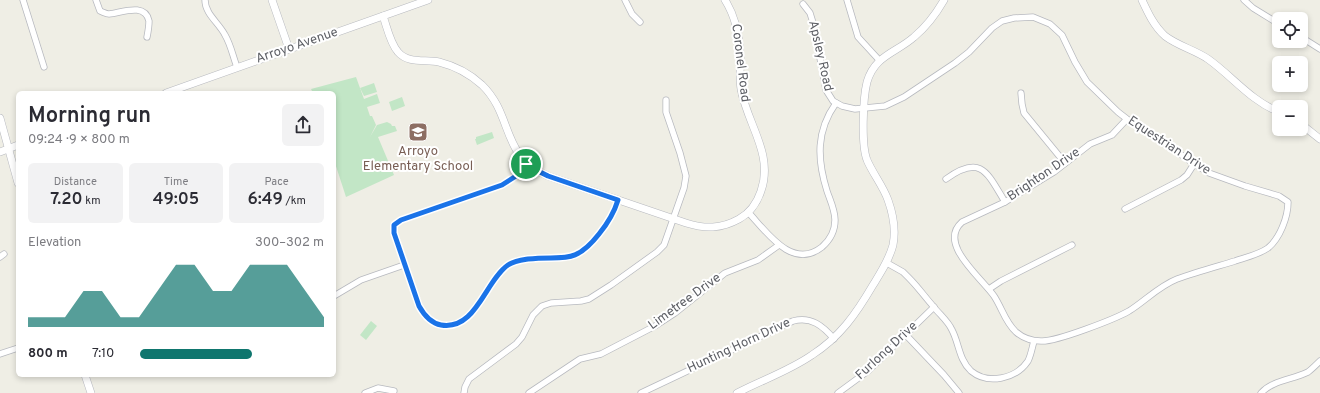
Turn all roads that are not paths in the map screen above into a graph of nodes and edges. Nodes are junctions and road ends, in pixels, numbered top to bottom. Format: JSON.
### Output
{"nodes":[{"id":1,"x":23,"y":0,"type":"edge"},
{"id":2,"x":96,"y":0,"type":"edge"},
{"id":3,"x":205,"y":0,"type":"edge"},
{"id":4,"x":272,"y":0,"type":"edge"},
{"id":5,"x":428,"y":0,"type":"edge"},
{"id":6,"x":625,"y":0,"type":"edge"},
{"id":7,"x":725,"y":0,"type":"edge"},
{"id":8,"x":847,"y":0,"type":"edge"},
{"id":9,"x":944,"y":0,"type":"edge"},
{"id":10,"x":1142,"y":0,"type":"edge"},
{"id":11,"x":1244,"y":0,"type":"edge"},
{"id":12,"x":803,"y":4,"type":"dead end"},
{"id":13,"x":384,"y":16,"type":"junction"},
{"id":14,"x":1272,"y":20,"type":"edge"},
{"id":15,"x":640,"y":22,"type":"dead end"},
{"id":16,"x":147,"y":37,"type":"dead end"},
{"id":17,"x":1308,"y":41,"type":"edge"},
{"id":18,"x":289,"y":49,"type":"junction"},
{"id":19,"x":1320,"y":49,"type":"edge"},
{"id":20,"x":880,"y":61,"type":"junction"},
{"id":21,"x":44,"y":67,"type":"dead end"},
{"id":22,"x":236,"y":67,"type":"junction"},
{"id":23,"x":171,"y":91,"type":"edge"},
{"id":24,"x":1021,"y":93,"type":"dead end"},
{"id":25,"x":666,"y":100,"type":"dead end"},
{"id":26,"x":836,"y":103,"type":"junction"},
{"id":27,"x":1272,"y":108,"type":"edge"},
{"id":28,"x":864,"y":109,"type":"junction"},
{"id":29,"x":0,"y":118,"type":"edge"},
{"id":30,"x":1127,"y":119,"type":"junction"},
{"id":31,"x":1308,"y":130,"type":"edge"},
{"id":32,"x":1320,"y":139,"type":"edge"},
{"id":33,"x":16,"y":147,"type":"edge"},
{"id":34,"x":9,"y":149,"type":"junction"},
{"id":35,"x":0,"y":152,"type":"edge"},
{"id":36,"x":1065,"y":163,"type":"junction"},
{"id":37,"x":526,"y":164,"type":"junction"},
{"id":38,"x":1194,"y":164,"type":"junction"},
{"id":39,"x":16,"y":175,"type":"edge"},
{"id":40,"x":946,"y":179,"type":"dead end"},
{"id":41,"x":618,"y":200,"type":"junction"},
{"id":42,"x":1004,"y":202,"type":"junction"},
{"id":43,"x":1125,"y":209,"type":"dead end"},
{"id":44,"x":748,"y":212,"type":"junction"},
{"id":45,"x":674,"y":219,"type":"junction"},
{"id":46,"x":779,"y":245,"type":"junction"},
{"id":47,"x":1072,"y":245,"type":"dead end"},
{"id":48,"x":887,"y":263,"type":"junction"},
{"id":49,"x":404,"y":265,"type":"junction"},
{"id":50,"x":989,"y":289,"type":"junction"},
{"id":51,"x":336,"y":295,"type":"edge"},
{"id":52,"x":934,"y":307,"type":"junction"},
{"id":53,"x":905,"y":334,"type":"junction"},
{"id":54,"x":834,"y":339,"type":"junction"},
{"id":55,"x":1034,"y":340,"type":"junction"},
{"id":56,"x":16,"y":349,"type":"edge"},
{"id":57,"x":0,"y":354,"type":"edge"},
{"id":58,"x":1320,"y":361,"type":"edge"},
{"id":59,"x":86,"y":377,"type":"edge"},
{"id":60,"x":394,"y":391,"type":"dead end"},
{"id":61,"x":91,"y":393,"type":"edge"},
{"id":62,"x":365,"y":393,"type":"edge"},
{"id":63,"x":464,"y":393,"type":"edge"},
{"id":64,"x":529,"y":393,"type":"edge"},
{"id":65,"x":641,"y":393,"type":"edge"},
{"id":66,"x":737,"y":393,"type":"edge"},
{"id":67,"x":838,"y":393,"type":"edge"},
{"id":68,"x":959,"y":393,"type":"edge"},
{"id":69,"x":1260,"y":393,"type":"edge"}],
"edges":[{"from":1,"to":21,"type":"street"},
{"from":2,"to":16,"type":"street"},
{"from":3,"to":22,"type":"street"},
{"from":4,"to":18,"type":"street"},
{"from":5,"to":13,"type":"street","name":"Arroyo Avenue"},
{"from":6,"to":15,"type":"street"},
{"from":7,"to":44,"type":"street","name":"Coronel Road"},
{"from":8,"to":20,"type":"street"},
{"from":9,"to":20,"type":"street"},
{"from":10,"to":27,"type":"street"},
{"from":11,"to":14,"type":"street"},
{"from":12,"to":26,"type":"street","name":"Apsley Road"},
{"from":13,"to":18,"type":"street","name":"Arroyo Avenue"},
{"from":13,"to":37,"type":"street","name":"Coronel Road"},
{"from":17,"to":19,"type":"street"},
{"from":18,"to":22,"type":"street","name":"Arroyo Avenue"},
{"from":20,"to":28,"type":"street"},
{"from":22,"to":23,"type":"street","name":"Arroyo Avenue"},
{"from":24,"to":36,"type":"street"},
{"from":25,"to":45,"type":"street"},
{"from":26,"to":28,"type":"street","name":"Apsley Road"},
{"from":26,"to":46,"type":"street"},
{"from":28,"to":30,"type":"street","name":"Equestrian Drive"},
{"from":28,"to":48,"type":"street"},
{"from":29,"to":34,"type":"street"},
{"from":30,"to":36,"type":"street","name":"Brighton Drive"},
{"from":30,"to":38,"type":"street","name":"Equestrian Drive"},
{"from":31,"to":32,"type":"street"},
{"from":33,"to":34,"type":"street"},
{"from":34,"to":35,"type":"street"},
{"from":34,"to":39,"type":"street"},
{"from":36,"to":42,"type":"street","name":"Brighton Drive"},
{"from":37,"to":41,"type":"street","name":"Coronel Road"},
{"from":37,"to":49,"type":"street"},
{"from":38,"to":43,"type":"street"},
{"from":38,"to":55,"type":"street","name":"Equestrian Drive"},
{"from":40,"to":42,"type":"street"},
{"from":41,"to":45,"type":"street","name":"Coronel Road"},
{"from":41,"to":49,"type":"street"},
{"from":42,"to":50,"type":"street","name":"Brighton Drive"},
{"from":44,"to":45,"type":"street","name":"Coronel Road"},
{"from":44,"to":46,"type":"street"},
{"from":45,"to":63,"type":"street"},
{"from":46,"to":64,"type":"street","name":"Limetree Drive"},
{"from":47,"to":50,"type":"street"},
{"from":48,"to":52,"type":"street"},
{"from":48,"to":54,"type":"street"},
{"from":49,"to":51,"type":"street"},
{"from":50,"to":55,"type":"street"},
{"from":52,"to":53,"type":"street","name":"Furlong Drive"},
{"from":52,"to":55,"type":"street"},
{"from":53,"to":67,"type":"street","name":"Furlong Drive"},
{"from":53,"to":68,"type":"street"},
{"from":54,"to":65,"type":"street","name":"Hunting Horn Drive"},
{"from":54,"to":66,"type":"street"},
{"from":56,"to":57,"type":"street"},
{"from":58,"to":69,"type":"street"},
{"from":59,"to":61,"type":"street"},
{"from":60,"to":62,"type":"street"}]}
